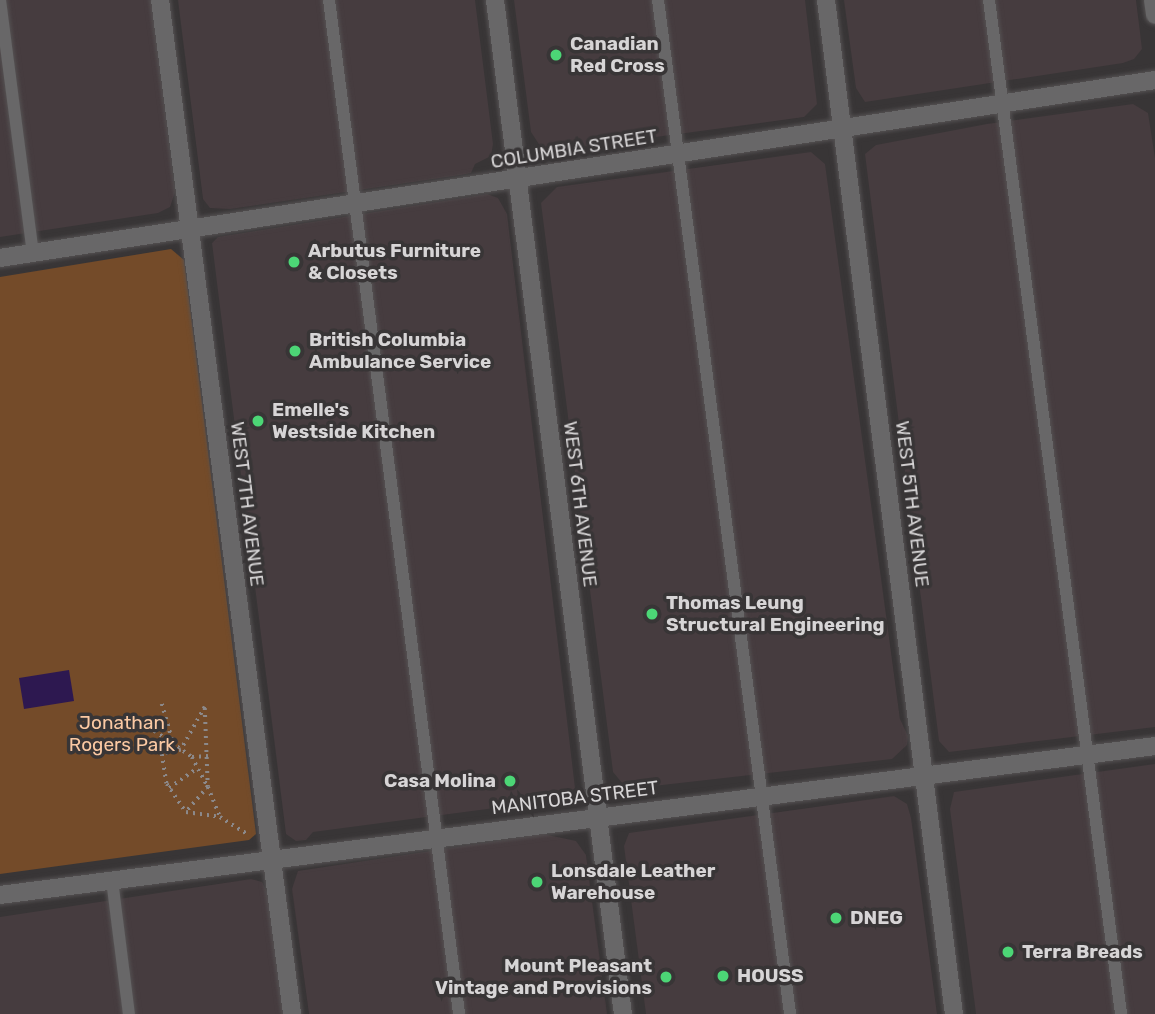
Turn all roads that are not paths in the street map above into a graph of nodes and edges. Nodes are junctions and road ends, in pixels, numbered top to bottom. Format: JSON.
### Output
{"nodes":[{"id":1,"x":0,"y":0,"type":"edge"},
{"id":2,"x":160,"y":0,"type":"edge"},
{"id":3,"x":330,"y":0,"type":"edge"},
{"id":4,"x":495,"y":0,"type":"edge"},
{"id":5,"x":658,"y":0,"type":"edge"},
{"id":6,"x":826,"y":0,"type":"edge"},
{"id":7,"x":989,"y":0,"type":"edge"},
{"id":8,"x":1153,"y":0,"type":"edge"},
{"id":9,"x":1155,"y":15,"type":"edge"},
{"id":10,"x":1155,"y":80,"type":"edge"},
{"id":11,"x":1001,"y":103,"type":"junction"},
{"id":12,"x":842,"y":129,"type":"junction"},
{"id":13,"x":678,"y":154,"type":"junction"},
{"id":14,"x":518,"y":178,"type":"junction"},
{"id":15,"x":357,"y":204,"type":"junction"},
{"id":16,"x":190,"y":229,"type":"junction"},
{"id":17,"x":33,"y":253,"type":"junction"},
{"id":18,"x":0,"y":258,"type":"edge"},
{"id":19,"x":1155,"y":746,"type":"edge"},
{"id":20,"x":1088,"y":754,"type":"junction"},
{"id":21,"x":925,"y":774,"type":"junction"},
{"id":22,"x":760,"y":795,"type":"junction"},
{"id":23,"x":597,"y":816,"type":"junction"},
{"id":24,"x":436,"y":837,"type":"junction"},
{"id":25,"x":273,"y":859,"type":"junction"},
{"id":26,"x":112,"y":880,"type":"junction"},
{"id":27,"x":0,"y":895,"type":"edge"},
{"id":28,"x":129,"y":1014,"type":"edge"},
{"id":29,"x":292,"y":1014,"type":"edge"},
{"id":30,"x":458,"y":1014,"type":"edge"},
{"id":31,"x":624,"y":1014,"type":"edge"},
{"id":32,"x":790,"y":1014,"type":"edge"},
{"id":33,"x":954,"y":1014,"type":"edge"},
{"id":34,"x":1121,"y":1014,"type":"edge"}],
"edges":[{"from":1,"to":17,"type":"lane"},
{"from":2,"to":16,"type":"street","name":"WEST 7TH AVENUE"},
{"from":3,"to":15,"type":"lane"},
{"from":4,"to":14,"type":"street","name":"WEST 6TH AVENUE"},
{"from":5,"to":13,"type":"lane"},
{"from":6,"to":12,"type":"street","name":"WEST 5TH AVENUE"},
{"from":7,"to":11,"type":"lane"},
{"from":8,"to":9,"type":"street"},
{"from":10,"to":11,"type":"street","name":"COLUMBIA STREET"},
{"from":11,"to":12,"type":"street","name":"COLUMBIA STREET"},
{"from":11,"to":20,"type":"lane"},
{"from":12,"to":13,"type":"street","name":"COLUMBIA STREET"},
{"from":12,"to":21,"type":"street","name":"WEST 5TH AVENUE"},
{"from":13,"to":14,"type":"street","name":"COLUMBIA STREET"},
{"from":13,"to":22,"type":"lane"},
{"from":14,"to":15,"type":"street","name":"COLUMBIA STREET"},
{"from":14,"to":23,"type":"street","name":"WEST 6TH AVENUE"},
{"from":15,"to":16,"type":"street","name":"COLUMBIA STREET"},
{"from":15,"to":24,"type":"lane"},
{"from":16,"to":17,"type":"street","name":"COLUMBIA STREET"},
{"from":16,"to":25,"type":"street","name":"WEST 7TH AVENUE"},
{"from":17,"to":18,"type":"street","name":"COLUMBIA STREET"},
{"from":19,"to":20,"type":"street","name":"MANITOBA STREET"},
{"from":20,"to":21,"type":"street","name":"MANITOBA STREET"},
{"from":20,"to":34,"type":"lane"},
{"from":21,"to":22,"type":"street","name":"MANITOBA STREET"},
{"from":21,"to":33,"type":"street","name":"WEST 5TH AVENUE"},
{"from":22,"to":23,"type":"street","name":"MANITOBA STREET"},
{"from":22,"to":32,"type":"lane"},
{"from":23,"to":24,"type":"street","name":"MANITOBA STREET"},
{"from":23,"to":31,"type":"street","name":"WEST 6TH AVENUE"},
{"from":24,"to":25,"type":"street","name":"MANITOBA STREET"},
{"from":24,"to":30,"type":"lane"},
{"from":25,"to":26,"type":"street","name":"MANITOBA STREET"},
{"from":25,"to":29,"type":"street","name":"WEST 7TH AVENUE"},
{"from":26,"to":27,"type":"street","name":"MANITOBA STREET"},
{"from":26,"to":28,"type":"lane"}]}
